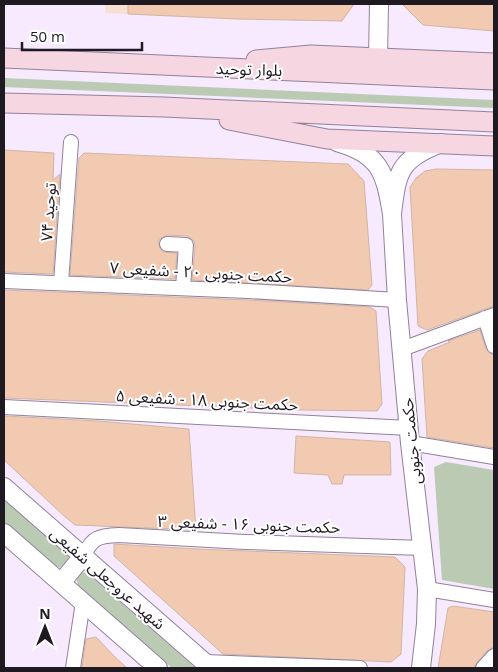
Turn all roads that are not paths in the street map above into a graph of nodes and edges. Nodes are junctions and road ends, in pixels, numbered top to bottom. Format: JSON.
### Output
{"nodes":[{"id":1,"x":379,"y":4,"type":"edge"},
{"id":2,"x":4,"y":58,"type":"edge"},
{"id":3,"x":378,"y":58,"type":"junction"},
{"id":4,"x":494,"y":63,"type":"edge"},
{"id":5,"x":171,"y":66,"type":"junction"},
{"id":6,"x":494,"y":80,"type":"edge"},
{"id":7,"x":4,"y":103,"type":"edge"},
{"id":8,"x":164,"y":107,"type":"junction"},
{"id":9,"x":494,"y":122,"type":"edge"},
{"id":10,"x":327,"y":139,"type":"junction"},
{"id":11,"x":70,"y":142,"type":"dead end"},
{"id":12,"x":441,"y":143,"type":"junction"},
{"id":13,"x":494,"y":146,"type":"edge"},
{"id":14,"x":392,"y":214,"type":"junction"},
{"id":15,"x":167,"y":244,"type":"dead end"},
{"id":16,"x":4,"y":281,"type":"edge"},
{"id":17,"x":61,"y":283,"type":"junction"},
{"id":18,"x":183,"y":288,"type":"junction"},
{"id":19,"x":397,"y":300,"type":"junction"},
{"id":20,"x":490,"y":317,"type":"edge"},
{"id":21,"x":494,"y":346,"type":"edge"},
{"id":22,"x":402,"y":349,"type":"junction"},
{"id":23,"x":4,"y":407,"type":"edge"},
{"id":24,"x":410,"y":435,"type":"junction"},
{"id":25,"x":494,"y":457,"type":"edge"},
{"id":26,"x":4,"y":487,"type":"edge"},
{"id":27,"x":4,"y":533,"type":"edge"},
{"id":28,"x":423,"y":548,"type":"junction"},
{"id":29,"x":83,"y":556,"type":"junction"},
{"id":30,"x":61,"y":583,"type":"junction"},
{"id":31,"x":427,"y":589,"type":"junction"},
{"id":32,"x":494,"y":600,"type":"edge"},
{"id":33,"x":83,"y":602,"type":"junction"},
{"id":34,"x":494,"y":656,"type":"edge"},
{"id":35,"x":208,"y":665,"type":"edge"},
{"id":36,"x":72,"y":668,"type":"edge"},
{"id":37,"x":158,"y":668,"type":"edge"},
{"id":38,"x":360,"y":668,"type":"edge"},
{"id":39,"x":421,"y":668,"type":"edge"},
{"id":40,"x":483,"y":668,"type":"edge"}],
"edges":[{"from":1,"to":3,"type":"street"},
{"from":2,"to":5,"type":"main road","name":"بلوار توحید"},
{"from":3,"to":4,"type":"main road"},
{"from":3,"to":5,"type":"main road"},
{"from":5,"to":6,"type":"main road","name":"بلوار توحید"},
{"from":7,"to":8,"type":"main road"},
{"from":8,"to":9,"type":"main road"},
{"from":8,"to":10,"type":"main road"},
{"from":10,"to":12,"type":"main road"},
{"from":10,"to":14,"type":"street"},
{"from":11,"to":17,"type":"street","name":"توحید ۷۴"},
{"from":12,"to":13,"type":"main road"},
{"from":12,"to":14,"type":"street"},
{"from":14,"to":19,"type":"street","name":"حکمت جنوبی"},
{"from":15,"to":18,"type":"street"},
{"from":16,"to":17,"type":"street","name":"حکمت جنوبی ۲۰ - شفیعی ۷"},
{"from":17,"to":18,"type":"street","name":"حکمت جنوبی ۲۰ - شفیعی ۷"},
{"from":18,"to":19,"type":"street","name":"حکمت جنوبی ۲۰ - شفیعی ۷"},
{"from":19,"to":22,"type":"street","name":"حکمت جنوبی"},
{"from":20,"to":21,"type":"street"},
{"from":20,"to":22,"type":"street"},
{"from":22,"to":24,"type":"street","name":"حکمت جنوبی"},
{"from":23,"to":24,"type":"street","name":"حکمت جنوبی ۱۸ - شفیعی ۵"},
{"from":24,"to":25,"type":"street","name":"حکمت جنوبی ۱۸ - شفیعی ۵"},
{"from":24,"to":28,"type":"street","name":"حکمت جنوبی"},
{"from":26,"to":29,"type":"street","name":"شهید عروجعلی شفیعی"},
{"from":27,"to":30,"type":"street"},
{"from":28,"to":29,"type":"street","name":"حکمت جنوبی ۱۶ - شفیعی ۳"},
{"from":28,"to":31,"type":"street","name":"حکمت جنوبی"},
{"from":29,"to":30,"type":"street"},
{"from":29,"to":35,"type":"street","name":"شهید عروجعلی شفیعی"},
{"from":30,"to":33,"type":"street"},
{"from":31,"to":32,"type":"street"},
{"from":31,"to":39,"type":"street","name":"حکمت جنوبی"},
{"from":33,"to":36,"type":"street"},
{"from":33,"to":37,"type":"street"},
{"from":34,"to":40,"type":"street"},
{"from":35,"to":38,"type":"street"}]}
